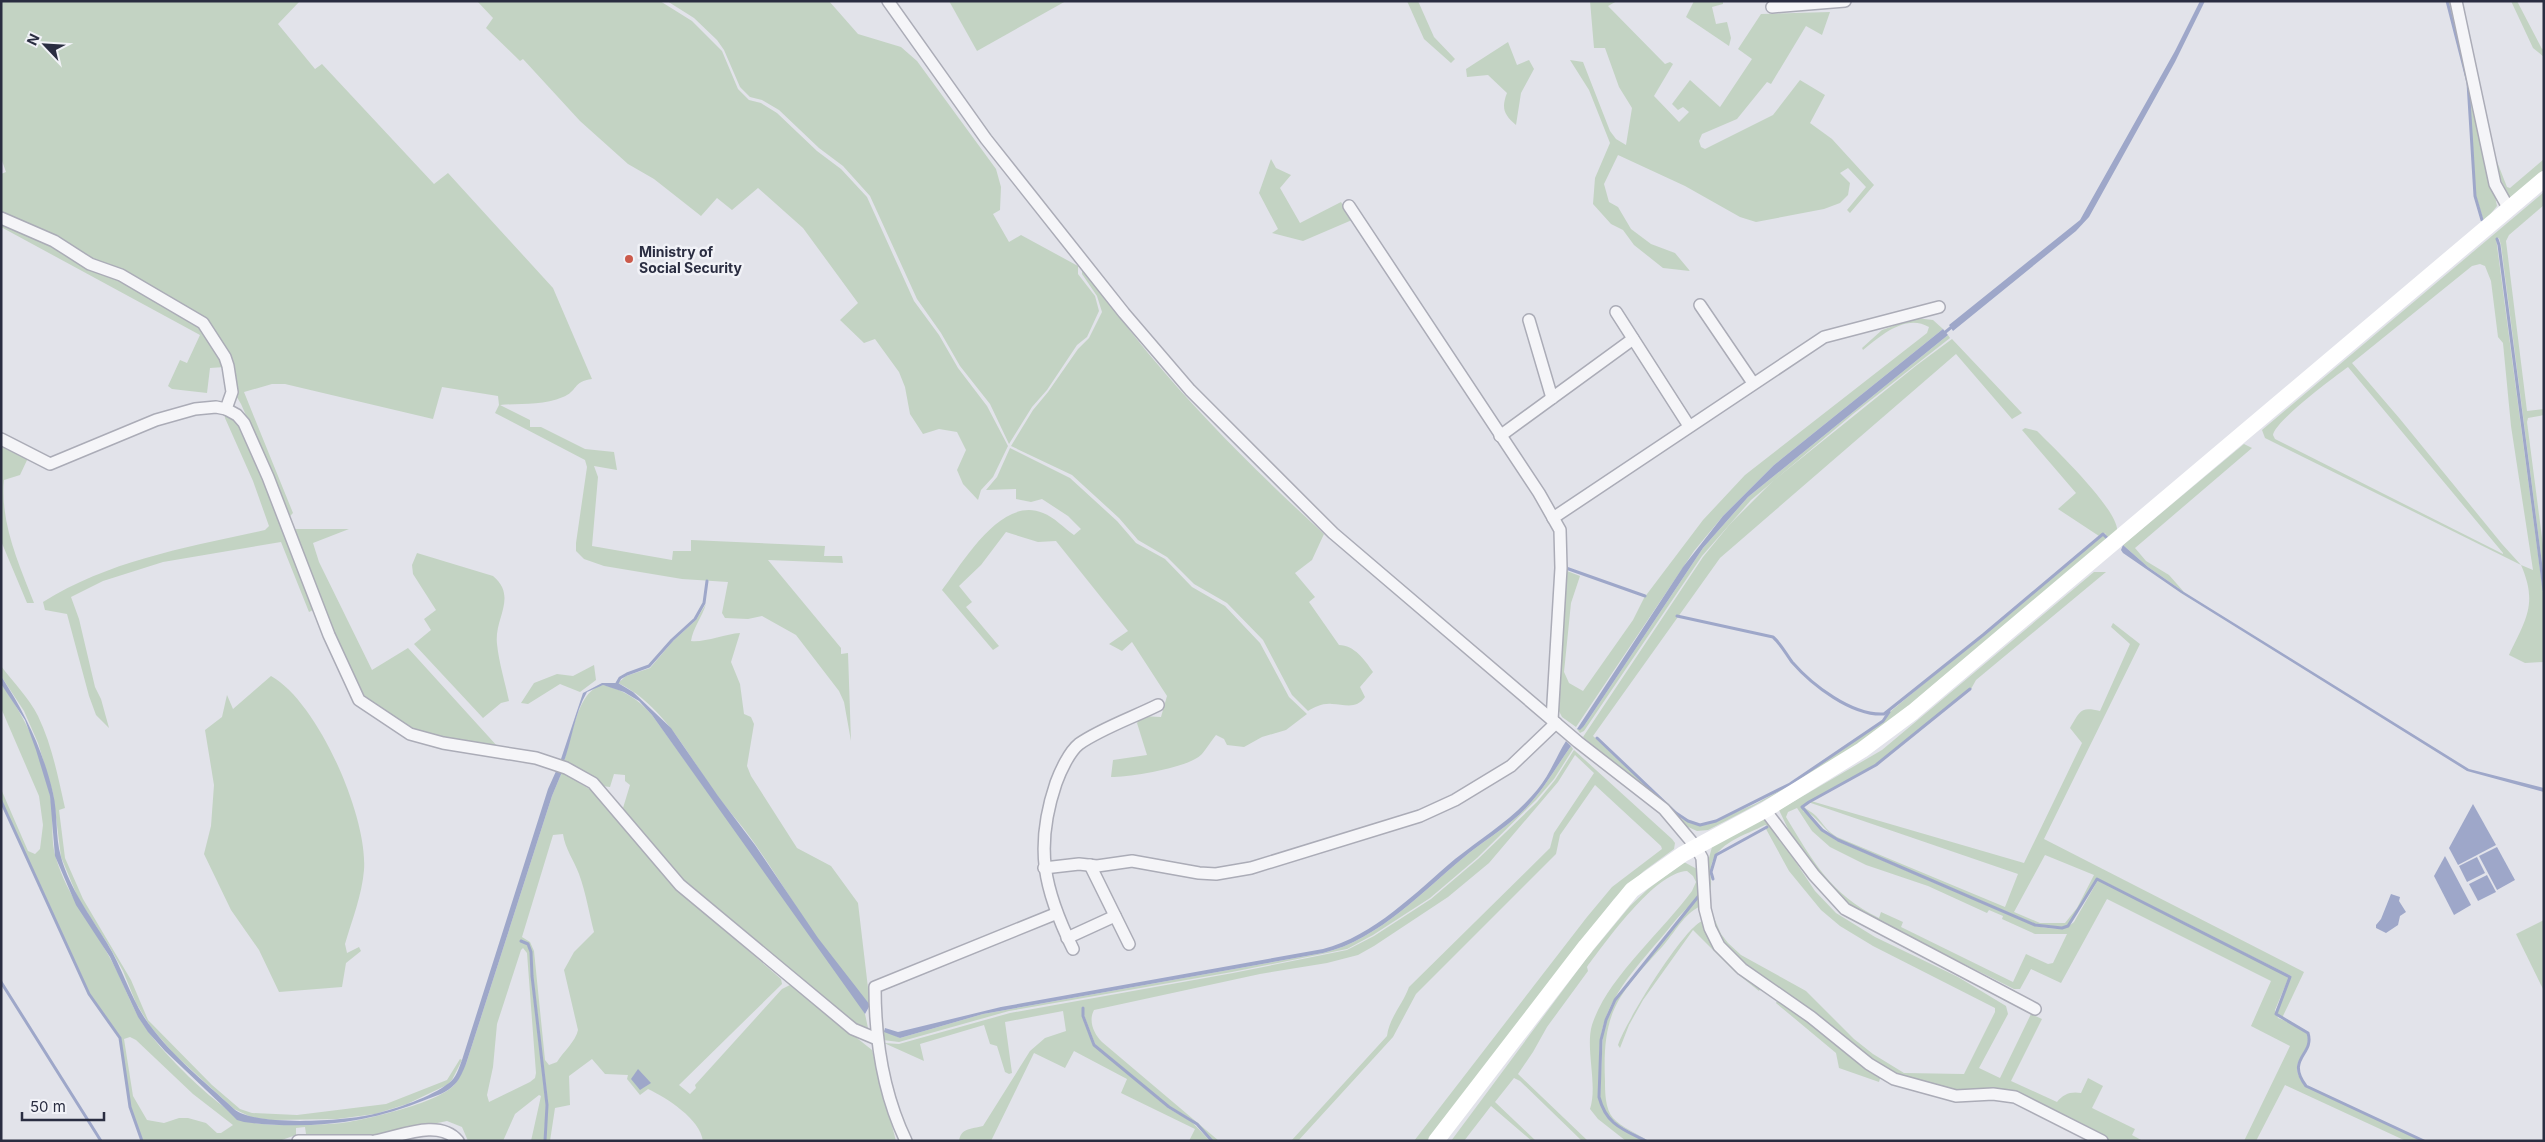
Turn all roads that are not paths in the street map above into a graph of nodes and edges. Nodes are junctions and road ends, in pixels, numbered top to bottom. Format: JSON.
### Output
{"nodes":[{"id":1,"x":888,"y":1,"type":"edge"},
{"id":2,"x":1844,"y":1,"type":"edge"},
{"id":3,"x":2456,"y":1,"type":"edge"},
{"id":4,"x":1772,"y":7,"type":"dead end"},
{"id":5,"x":2544,"y":179,"type":"edge"},
{"id":6,"x":1349,"y":206,"type":"dead end"},
{"id":7,"x":2509,"y":208,"type":"junction"},
{"id":8,"x":1,"y":218,"type":"edge"},
{"id":9,"x":1700,"y":304,"type":"dead end"},
{"id":10,"x":1939,"y":307,"type":"dead end"},
{"id":11,"x":1616,"y":312,"type":"dead end"},
{"id":12,"x":1529,"y":320,"type":"dead end"},
{"id":13,"x":1634,"y":340,"type":"junction"},
{"id":14,"x":1753,"y":383,"type":"junction"},
{"id":15,"x":1552,"y":398,"type":"junction"},
{"id":16,"x":226,"y":409,"type":"junction"},
{"id":17,"x":1689,"y":426,"type":"junction"},
{"id":18,"x":1500,"y":436,"type":"junction"},
{"id":19,"x":1,"y":439,"type":"edge"},
{"id":20,"x":1553,"y":518,"type":"junction"},
{"id":21,"x":1158,"y":705,"type":"dead end"},
{"id":22,"x":1554,"y":722,"type":"junction"},
{"id":23,"x":1765,"y":810,"type":"junction"},
{"id":24,"x":1696,"y":847,"type":"junction"},
{"id":25,"x":1090,"y":865,"type":"junction"},
{"id":26,"x":1044,"y":868,"type":"junction"},
{"id":27,"x":1055,"y":914,"type":"junction"},
{"id":28,"x":1115,"y":916,"type":"junction"},
{"id":29,"x":1067,"y":938,"type":"junction"},
{"id":30,"x":1129,"y":944,"type":"dead end"},
{"id":31,"x":1072,"y":949,"type":"dead end"},
{"id":32,"x":2035,"y":1010,"type":"dead end"},
{"id":33,"x":877,"y":1039,"type":"junction"},
{"id":34,"x":298,"y":1141,"type":"edge"},
{"id":35,"x":373,"y":1141,"type":"edge"},
{"id":36,"x":458,"y":1141,"type":"edge"},
{"id":37,"x":906,"y":1141,"type":"edge"},
{"id":38,"x":1436,"y":1141,"type":"edge"},
{"id":39,"x":2102,"y":1141,"type":"edge"}],
"edges":[{"from":1,"to":22,"type":"street"},
{"from":2,"to":4,"type":"street"},
{"from":3,"to":7,"type":"street"},
{"from":5,"to":7,"type":"main road"},
{"from":6,"to":18,"type":"street"},
{"from":7,"to":23,"type":"main road"},
{"from":8,"to":16,"type":"street"},
{"from":9,"to":14,"type":"street"},
{"from":10,"to":14,"type":"street"},
{"from":11,"to":13,"type":"street"},
{"from":12,"to":15,"type":"street"},
{"from":13,"to":15,"type":"street"},
{"from":13,"to":17,"type":"street"},
{"from":14,"to":17,"type":"street"},
{"from":15,"to":18,"type":"street"},
{"from":16,"to":19,"type":"street"},
{"from":16,"to":33,"type":"street"},
{"from":17,"to":20,"type":"street"},
{"from":18,"to":20,"type":"street"},
{"from":20,"to":22,"type":"street"},
{"from":21,"to":26,"type":"street"},
{"from":22,"to":24,"type":"street"},
{"from":22,"to":25,"type":"street"},
{"from":23,"to":24,"type":"main road"},
{"from":23,"to":32,"type":"street"},
{"from":24,"to":38,"type":"main road"},
{"from":24,"to":39,"type":"street"},
{"from":25,"to":26,"type":"street"},
{"from":25,"to":28,"type":"street"},
{"from":26,"to":27,"type":"street"},
{"from":27,"to":29,"type":"street"},
{"from":27,"to":33,"type":"street"},
{"from":28,"to":29,"type":"street"},
{"from":28,"to":30,"type":"street"},
{"from":29,"to":31,"type":"street"},
{"from":33,"to":37,"type":"street"},
{"from":34,"to":35,"type":"street"},
{"from":35,"to":36,"type":"street"}]}
